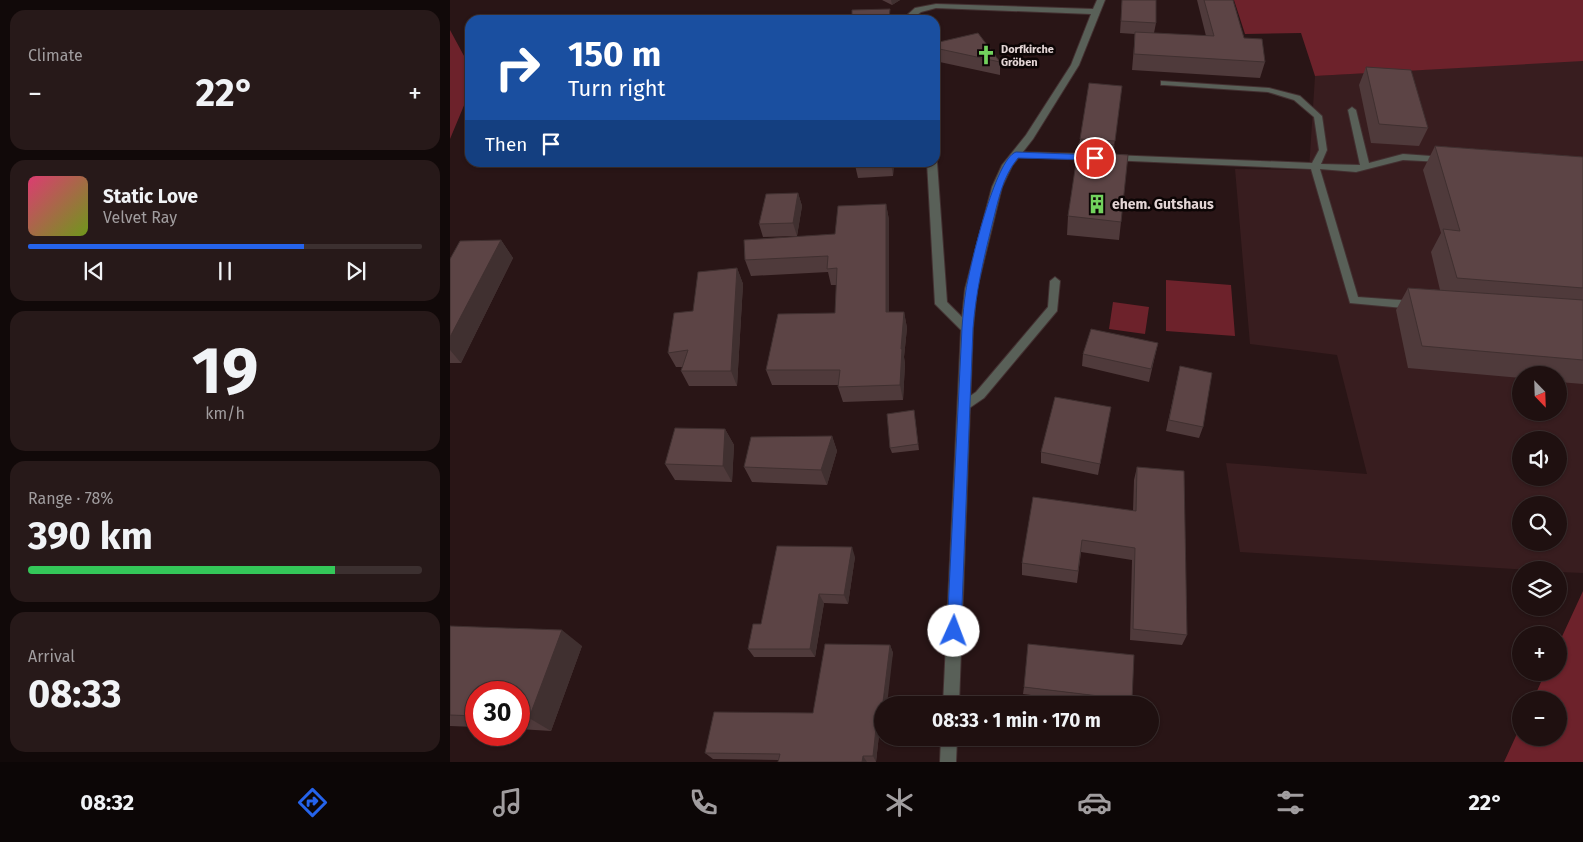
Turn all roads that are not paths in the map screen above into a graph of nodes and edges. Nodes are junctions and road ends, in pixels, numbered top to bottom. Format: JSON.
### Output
{"nodes":[{"id":1,"x":1101,"y":0,"type":"edge"},
{"id":2,"x":1097,"y":12,"type":"junction"},
{"id":3,"x":912,"y":15,"type":"edge"},
{"id":4,"x":1164,"y":83,"type":"dead end"},
{"id":5,"x":1352,"y":110,"type":"dead end"},
{"id":6,"x":1016,"y":155,"type":"junction"},
{"id":7,"x":1453,"y":160,"type":"edge"},
{"id":8,"x":1315,"y":166,"type":"junction"},
{"id":9,"x":932,"y":167,"type":"edge"},
{"id":10,"x":1365,"y":167,"type":"junction"},
{"id":11,"x":1055,"y":281,"type":"dead end"},
{"id":12,"x":1420,"y":305,"type":"edge"},
{"id":13,"x":967,"y":328,"type":"junction"},
{"id":14,"x":964,"y":406,"type":"junction"},
{"id":15,"x":951,"y":696,"type":"edge"},
{"id":16,"x":949,"y":746,"type":"edge"},
{"id":17,"x":948,"y":762,"type":"edge"}],
"edges":[{"from":1,"to":2,"type":"street"},
{"from":2,"to":3,"type":"street"},
{"from":2,"to":6,"type":"street"},
{"from":4,"to":8,"type":"lane"},
{"from":5,"to":10,"type":"lane"},
{"from":6,"to":8,"type":"lane"},
{"from":6,"to":13,"type":"street"},
{"from":7,"to":10,"type":"lane"},
{"from":8,"to":10,"type":"lane"},
{"from":8,"to":12,"type":"lane"},
{"from":9,"to":13,"type":"street"},
{"from":11,"to":14,"type":"lane"},
{"from":13,"to":14,"type":"street"},
{"from":14,"to":15,"type":"street"},
{"from":16,"to":17,"type":"street"}]}
